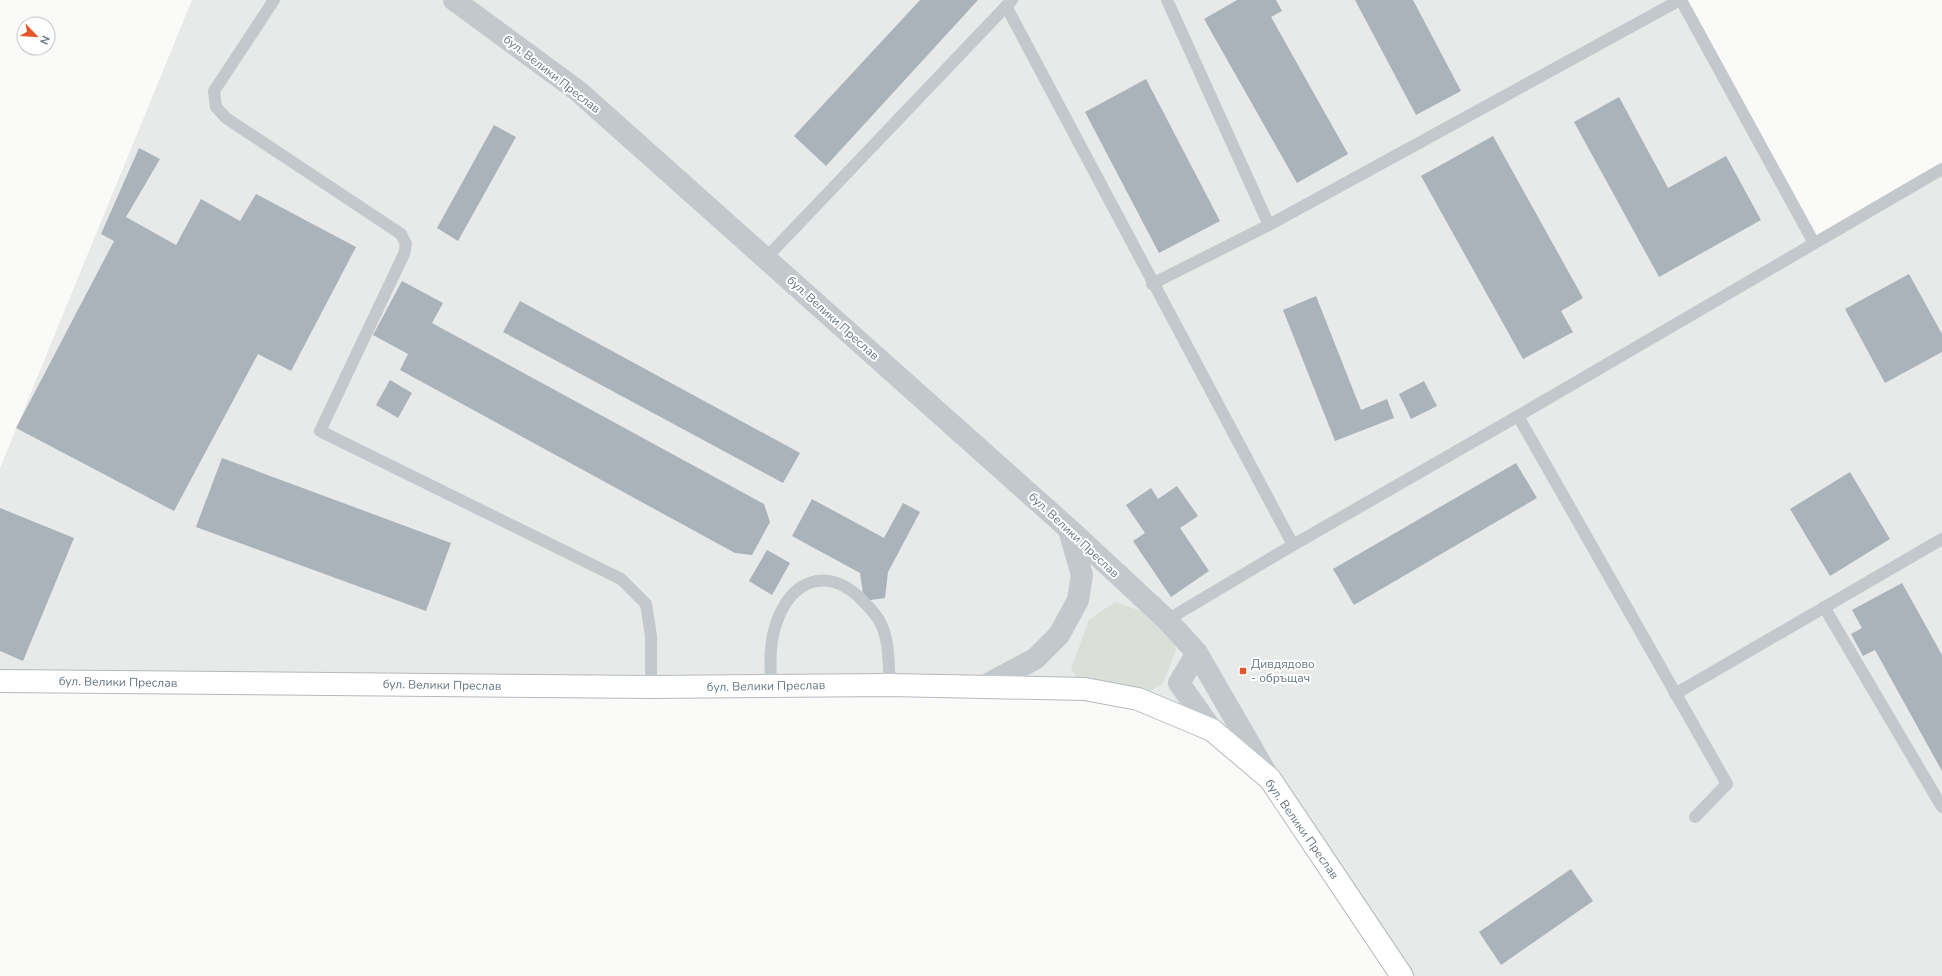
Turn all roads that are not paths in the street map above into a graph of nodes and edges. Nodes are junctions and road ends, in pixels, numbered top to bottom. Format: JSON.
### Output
{"nodes":[{"id":1,"x":274,"y":0,"type":"edge"},
{"id":2,"x":1167,"y":0,"type":"edge"},
{"id":3,"x":1680,"y":0,"type":"edge"},
{"id":4,"x":460,"y":2,"type":"edge"},
{"id":5,"x":1009,"y":3,"type":"edge"},
{"id":6,"x":1942,"y":169,"type":"edge"},
{"id":7,"x":1269,"y":225,"type":"junction"},
{"id":8,"x":1814,"y":243,"type":"junction"},
{"id":9,"x":766,"y":258,"type":"junction"},
{"id":10,"x":1152,"y":284,"type":"junction"},
{"id":11,"x":1518,"y":416,"type":"junction"},
{"id":12,"x":1069,"y":529,"type":"junction"},
{"id":13,"x":1942,"y":539,"type":"edge"},
{"id":14,"x":1293,"y":545,"type":"junction"},
{"id":15,"x":1824,"y":607,"type":"junction"},
{"id":16,"x":1167,"y":620,"type":"junction"},
{"id":17,"x":1197,"y":653,"type":"junction"},
{"id":18,"x":0,"y":681,"type":"edge"},
{"id":19,"x":771,"y":685,"type":"junction"},
{"id":20,"x":890,"y":685,"type":"junction"},
{"id":21,"x":984,"y":686,"type":"junction"},
{"id":22,"x":651,"y":687,"type":"junction"},
{"id":23,"x":1675,"y":694,"type":"junction"},
{"id":24,"x":1212,"y":730,"type":"junction"},
{"id":25,"x":1270,"y":779,"type":"junction"},
{"id":26,"x":1942,"y":807,"type":"edge"},
{"id":27,"x":1695,"y":817,"type":"dead end"},
{"id":28,"x":1402,"y":976,"type":"edge"}],
"edges":[{"from":1,"to":22,"type":"lane"},
{"from":2,"to":7,"type":"lane"},
{"from":3,"to":7,"type":"lane"},
{"from":3,"to":8,"type":"lane"},
{"from":4,"to":9,"type":"street","name":"бул. Велики Преслав"},
{"from":5,"to":9,"type":"lane"},
{"from":5,"to":10,"type":"lane"},
{"from":6,"to":8,"type":"lane"},
{"from":7,"to":10,"type":"lane"},
{"from":8,"to":11,"type":"lane"},
{"from":9,"to":12,"type":"street","name":"бул. Велики Преслав"},
{"from":10,"to":14,"type":"lane"},
{"from":11,"to":14,"type":"lane"},
{"from":11,"to":23,"type":"lane"},
{"from":12,"to":16,"type":"street","name":"бул. Велики Преслав"},
{"from":12,"to":21,"type":"street"},
{"from":13,"to":15,"type":"lane"},
{"from":14,"to":16,"type":"lane"},
{"from":15,"to":23,"type":"lane"},
{"from":15,"to":26,"type":"lane"},
{"from":16,"to":17,"type":"street","name":"бул. Велики Преслав"},
{"from":17,"to":24,"type":"street"},
{"from":17,"to":25,"type":"street","name":"бул. Велики Преслав"},
{"from":18,"to":22,"type":"main road","name":"бул. Велики Преслав"},
{"from":19,"to":20,"type":"main road","name":"бул. Велики Преслав"},
{"from":19,"to":20,"type":"lane"},
{"from":19,"to":22,"type":"main road","name":"бул. Велики Преслав"},
{"from":20,"to":21,"type":"main road","name":"бул. Велики Преслав"},
{"from":21,"to":24,"type":"main road","name":"бул. Велики Преслав"},
{"from":23,"to":27,"type":"lane"},
{"from":24,"to":25,"type":"main road","name":"бул. Велики Преслав"},
{"from":25,"to":28,"type":"main road","name":"бул. Велики Преслав"}]}
